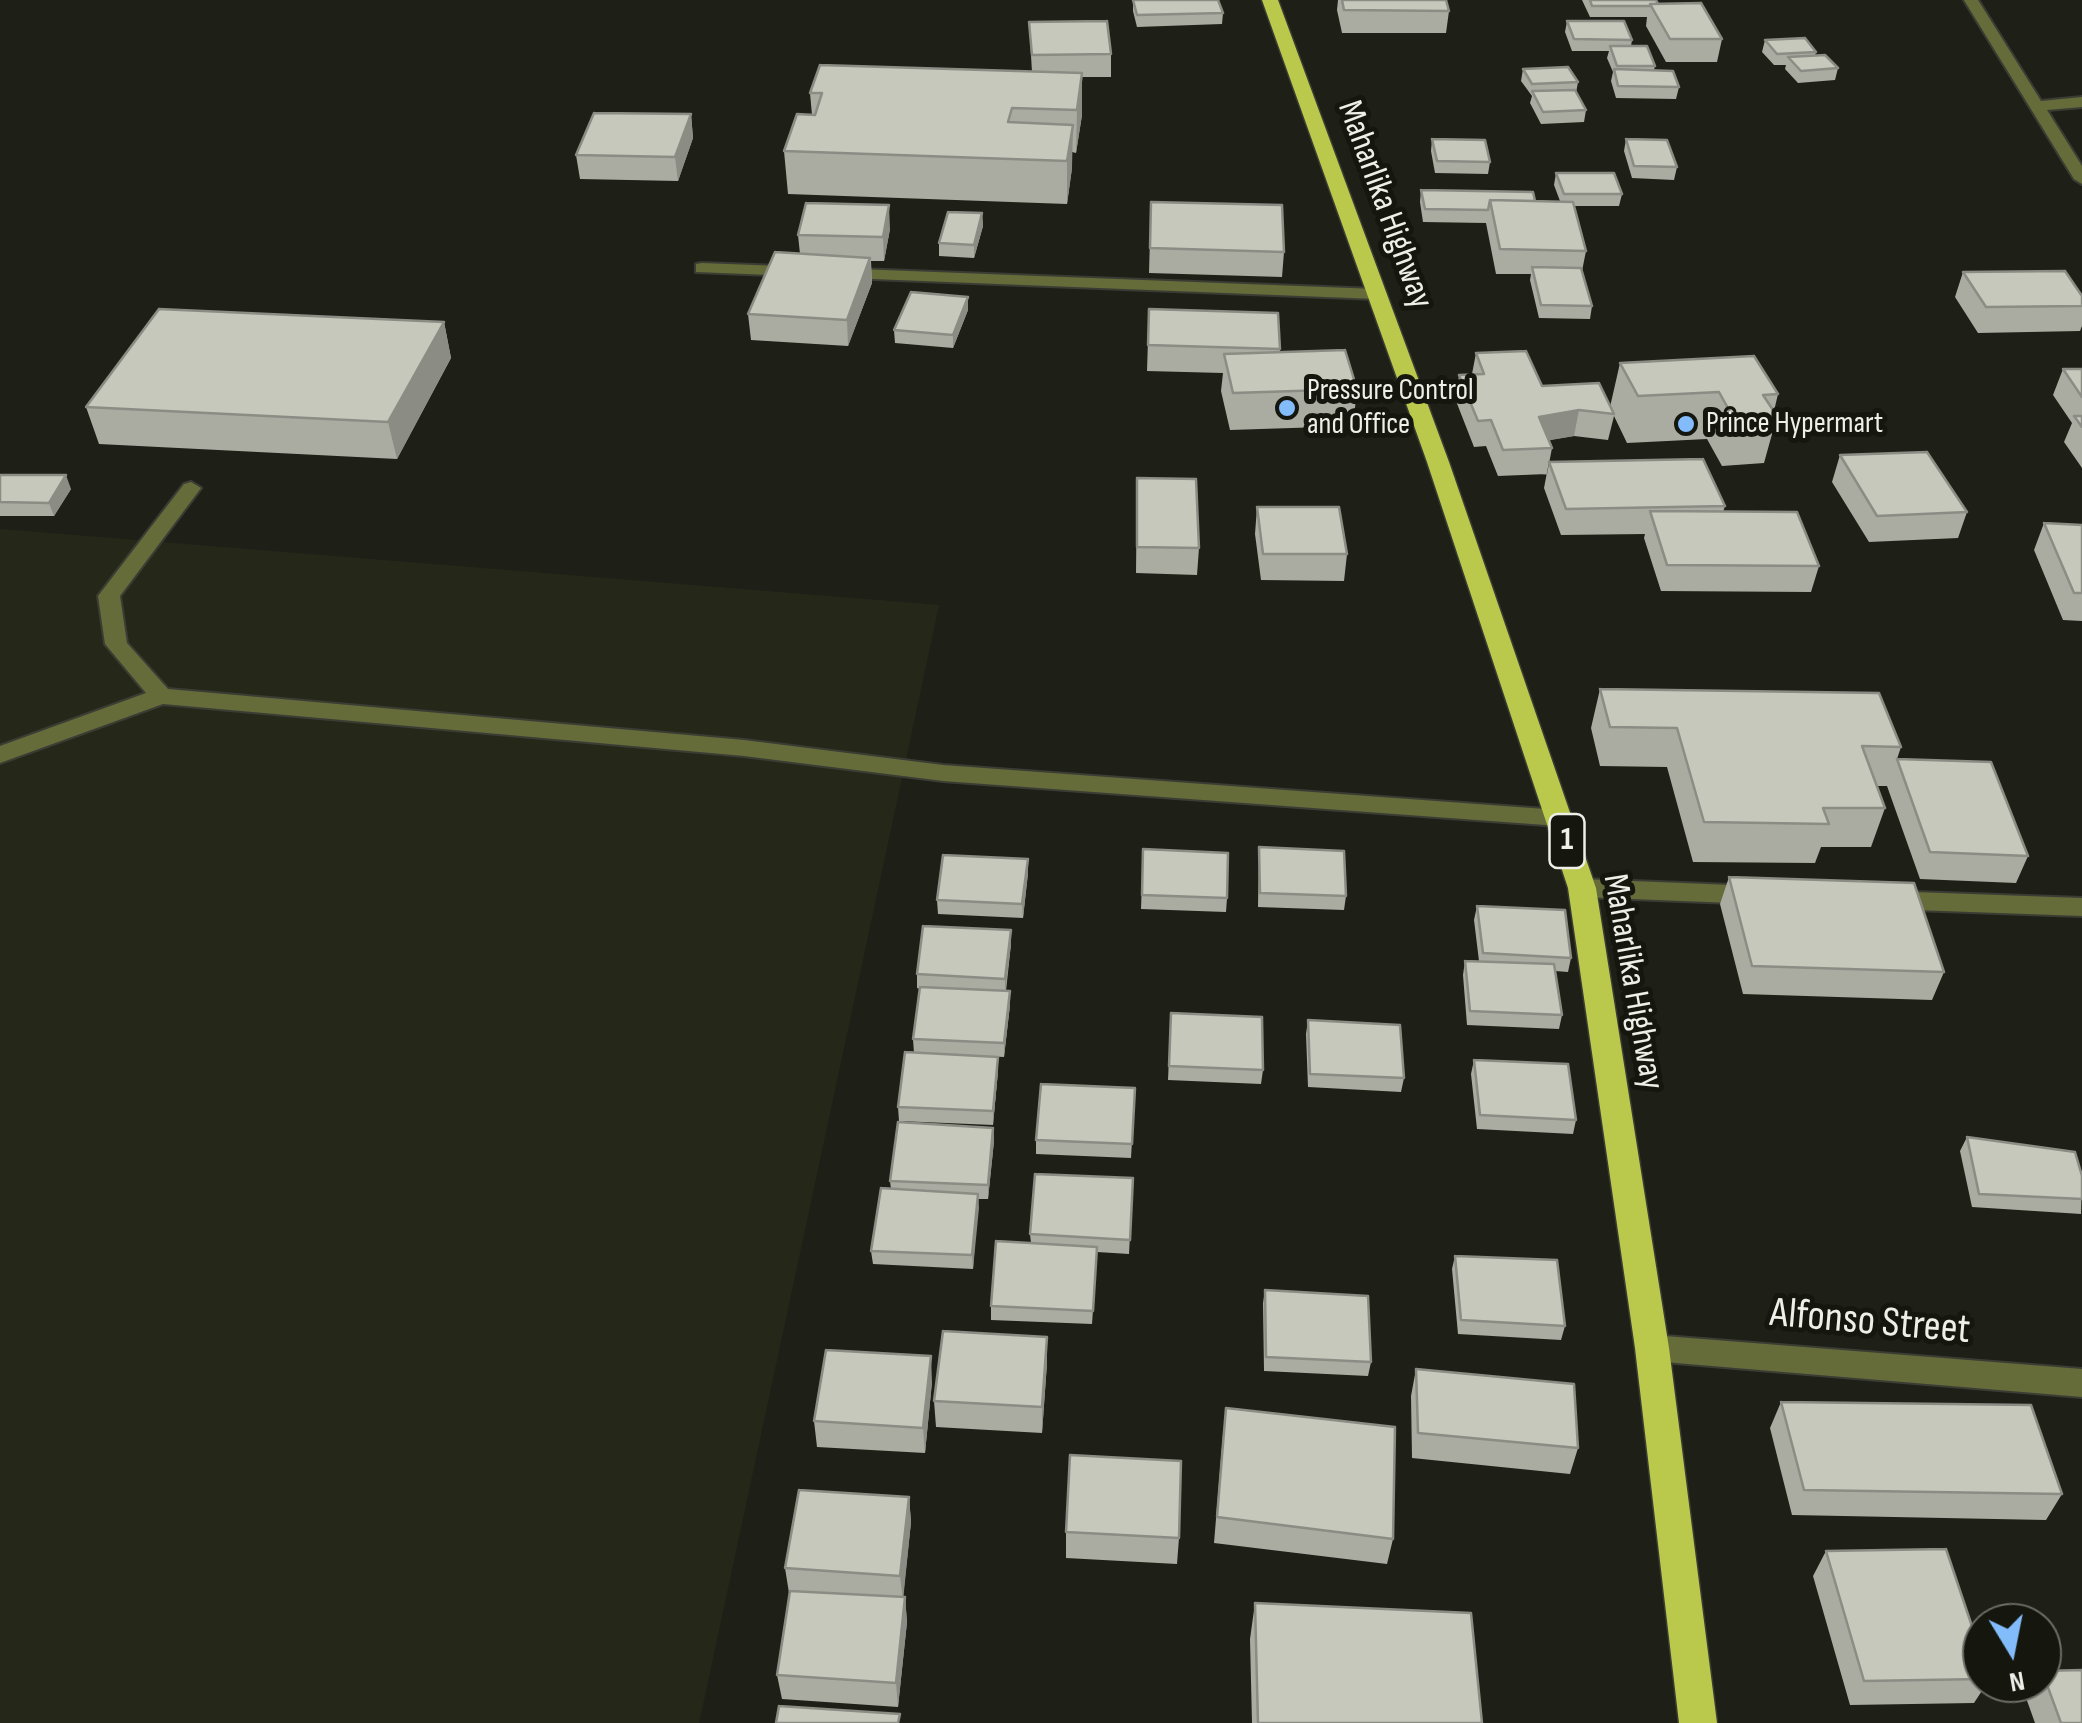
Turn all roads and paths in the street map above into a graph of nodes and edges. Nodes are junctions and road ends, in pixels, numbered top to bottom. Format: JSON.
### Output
{"nodes":[{"id":1,"x":1270,"y":0,"type":"edge"},
{"id":2,"x":1972,"y":0,"type":"edge"},
{"id":3,"x":2082,"y":102,"type":"edge"},
{"id":4,"x":2036,"y":106,"type":"junction"},
{"id":5,"x":2082,"y":179,"type":"edge"},
{"id":6,"x":702,"y":268,"type":"dead end"},
{"id":7,"x":1376,"y":294,"type":"junction"},
{"id":8,"x":191,"y":488,"type":"dead end"},
{"id":9,"x":161,"y":696,"type":"junction"},
{"id":10,"x":0,"y":756,"type":"edge"},
{"id":11,"x":1560,"y":818,"type":"junction"},
{"id":12,"x":1582,"y":888,"type":"junction"},
{"id":13,"x":1779,"y":896,"type":"edge"},
{"id":14,"x":1858,"y":899,"type":"edge"},
{"id":15,"x":2080,"y":913,"type":"edge"},
{"id":16,"x":1652,"y":1348,"type":"junction"},
{"id":17,"x":2082,"y":1382,"type":"edge"},
{"id":18,"x":1698,"y":1723,"type":"edge"}],
"edges":[{"from":1,"to":7,"type":"highway","name":"Maharlika Highway","number":"1"},
{"from":2,"to":4,"type":"street"},
{"from":3,"to":4,"type":"street"},
{"from":4,"to":5,"type":"street"},
{"from":6,"to":7,"type":"street"},
{"from":7,"to":11,"type":"highway","name":"Maharlika Highway","number":"1"},
{"from":8,"to":9,"type":"street"},
{"from":9,"to":10,"type":"street"},
{"from":9,"to":11,"type":"street"},
{"from":11,"to":12,"type":"highway","name":"Maharlika Highway","number":"1"},
{"from":12,"to":13,"type":"street"},
{"from":12,"to":16,"type":"highway","name":"Maharlika Highway","number":"1"},
{"from":14,"to":15,"type":"street"},
{"from":16,"to":17,"type":"street","name":"Alfonso Street"},
{"from":16,"to":18,"type":"highway","name":"Maharlika Highway","number":"1"}]}
